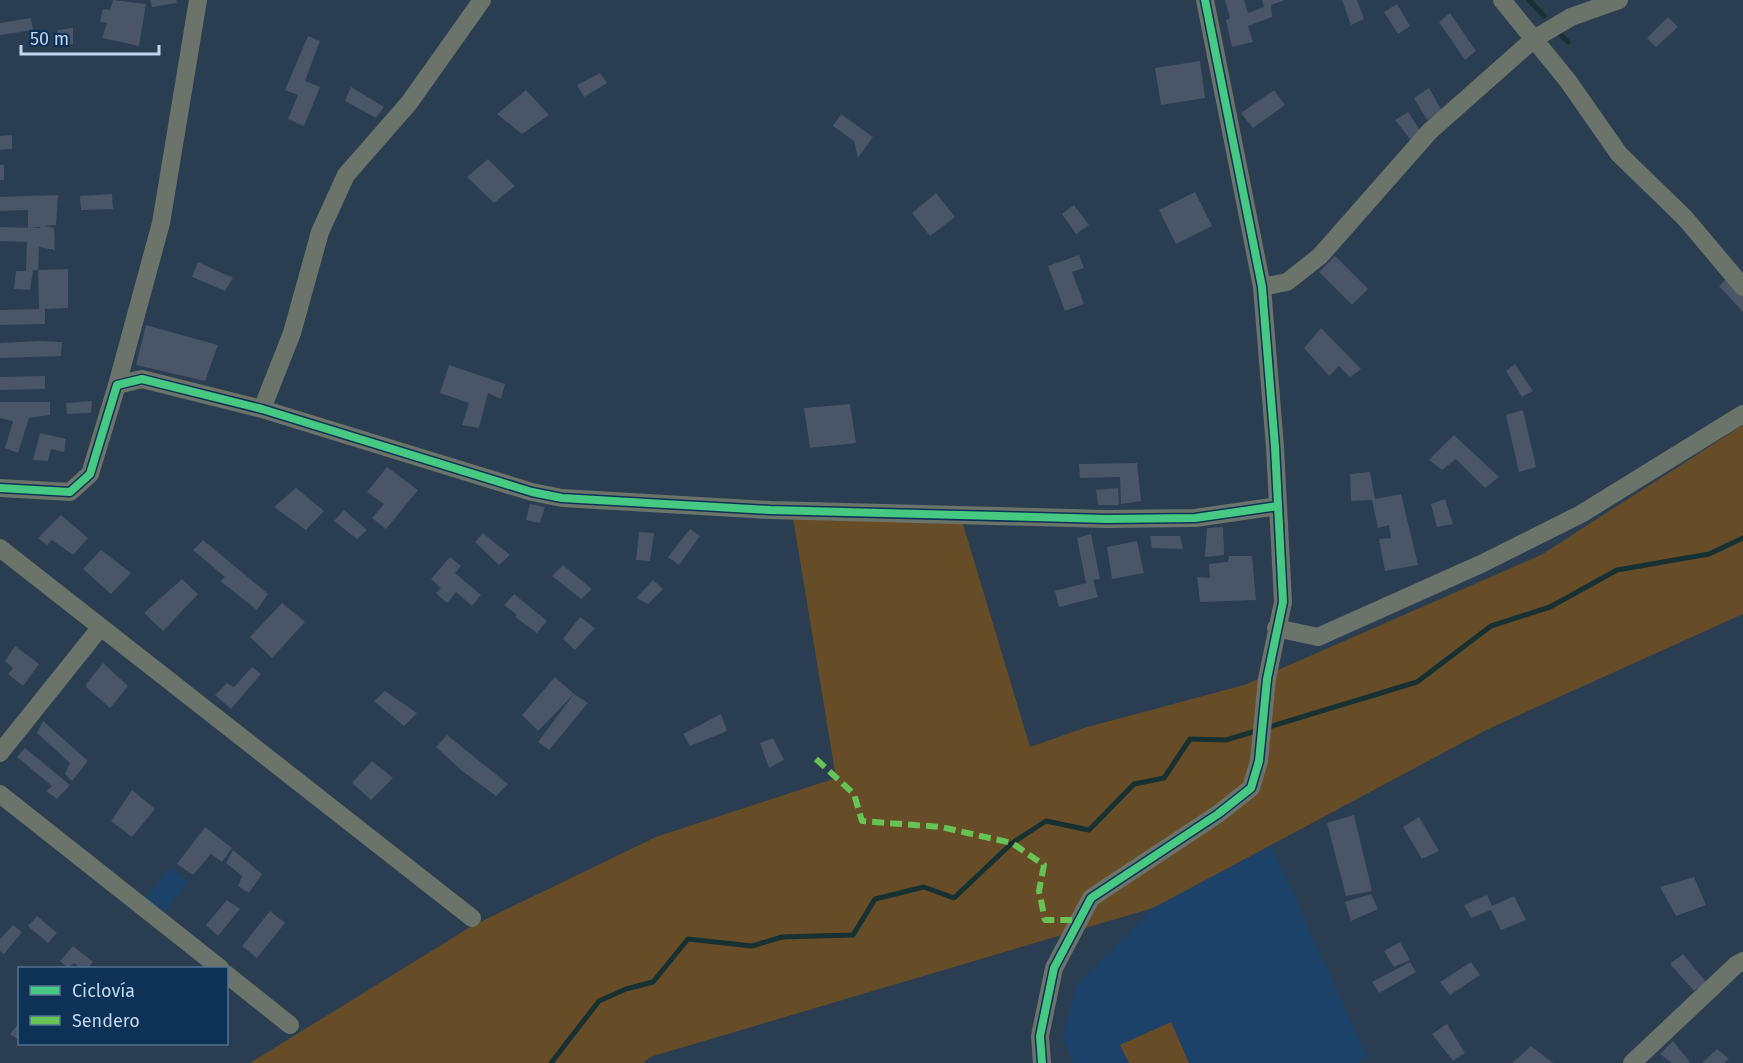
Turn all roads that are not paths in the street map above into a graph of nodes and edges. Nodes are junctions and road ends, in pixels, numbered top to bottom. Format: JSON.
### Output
{"nodes":[{"id":1,"x":198,"y":0,"type":"edge"},
{"id":2,"x":482,"y":0,"type":"edge"},
{"id":3,"x":1205,"y":0,"type":"edge"},
{"id":4,"x":1502,"y":0,"type":"edge"},
{"id":5,"x":1618,"y":0,"type":"edge"},
{"id":6,"x":1534,"y":39,"type":"junction"},
{"id":7,"x":1262,"y":287,"type":"junction"},
{"id":8,"x":1743,"y":287,"type":"edge"},
{"id":9,"x":117,"y":385,"type":"junction"},
{"id":10,"x":262,"y":409,"type":"junction"},
{"id":11,"x":1743,"y":414,"type":"edge"},
{"id":12,"x":0,"y":488,"type":"edge"},
{"id":13,"x":1278,"y":506,"type":"junction"},
{"id":14,"x":0,"y":548,"type":"edge"},
{"id":15,"x":100,"y":628,"type":"junction"},
{"id":16,"x":1276,"y":628,"type":"junction"},
{"id":17,"x":0,"y":753,"type":"edge"},
{"id":18,"x":0,"y":794,"type":"edge"},
{"id":19,"x":472,"y":918,"type":"dead end"},
{"id":20,"x":1743,"y":961,"type":"edge"},
{"id":21,"x":217,"y":967,"type":"edge"},
{"id":22,"x":228,"y":976,"type":"edge"},
{"id":23,"x":290,"y":1024,"type":"dead end"},
{"id":24,"x":1042,"y":1063,"type":"edge"},
{"id":25,"x":1632,"y":1063,"type":"edge"}],
"edges":[{"from":1,"to":9,"type":"street"},
{"from":2,"to":10,"type":"street"},
{"from":3,"to":7,"type":"street"},
{"from":4,"to":6,"type":"street"},
{"from":5,"to":6,"type":"street"},
{"from":6,"to":7,"type":"street"},
{"from":6,"to":8,"type":"street"},
{"from":7,"to":13,"type":"street"},
{"from":9,"to":10,"type":"street"},
{"from":9,"to":12,"type":"street"},
{"from":10,"to":13,"type":"street"},
{"from":11,"to":16,"type":"street"},
{"from":13,"to":16,"type":"street"},
{"from":14,"to":15,"type":"street"},
{"from":15,"to":17,"type":"street"},
{"from":15,"to":19,"type":"street"},
{"from":16,"to":24,"type":"street"},
{"from":18,"to":21,"type":"street"},
{"from":20,"to":25,"type":"street"},
{"from":22,"to":23,"type":"street"}]}
